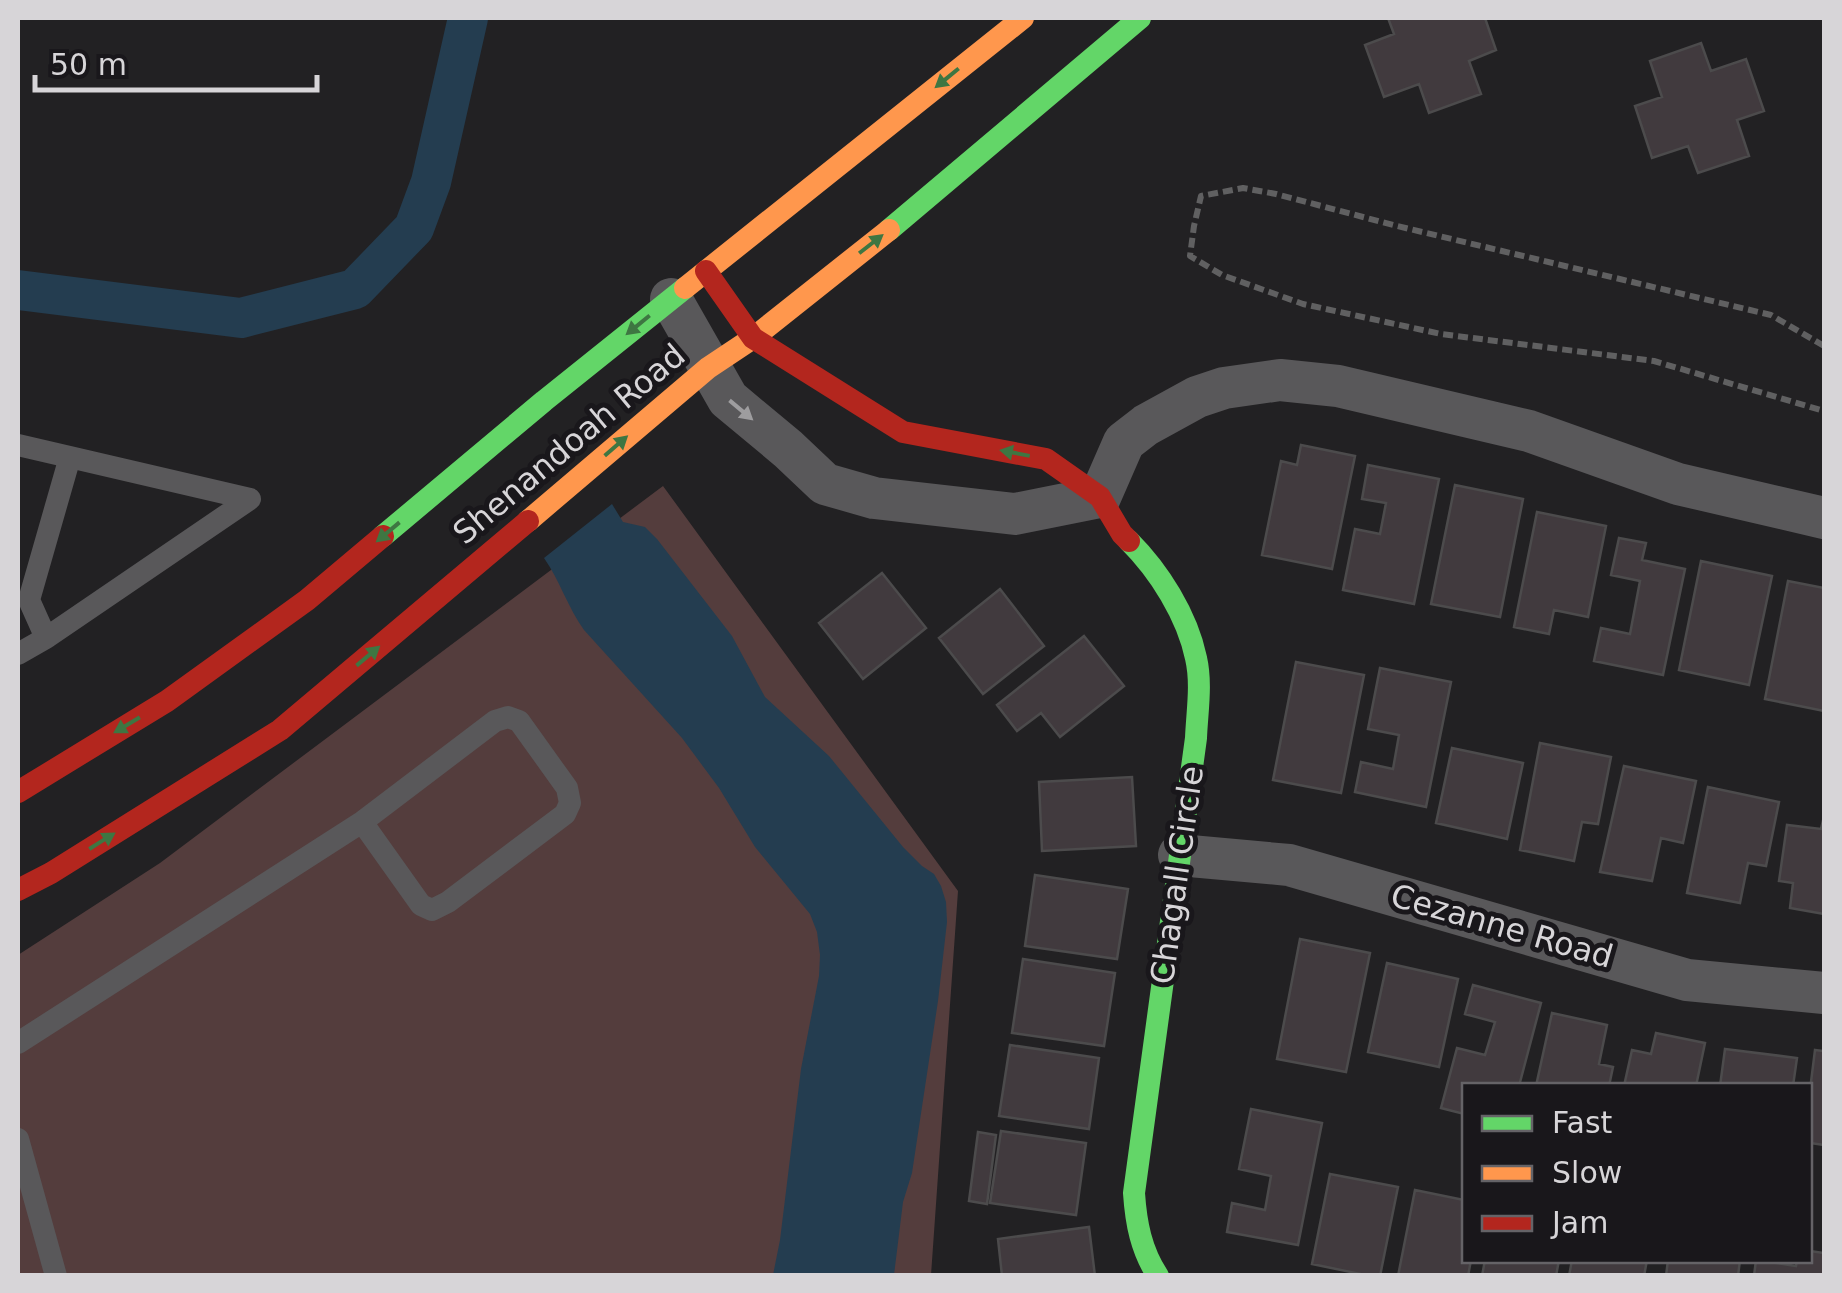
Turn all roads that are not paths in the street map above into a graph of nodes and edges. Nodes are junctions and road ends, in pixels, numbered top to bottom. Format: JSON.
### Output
{"nodes":[{"id":1,"x":1023,"y":18,"type":"edge"},
{"id":2,"x":1140,"y":18,"type":"edge"},
{"id":3,"x":706,"y":271,"type":"junction"},
{"id":4,"x":670,"y":300,"type":"junction"},
{"id":5,"x":753,"y":338,"type":"junction"},
{"id":6,"x":708,"y":368,"type":"junction"},
{"id":7,"x":18,"y":445,"type":"edge"},
{"id":8,"x":70,"y":457,"type":"junction"},
{"id":9,"x":1100,"y":497,"type":"junction"},
{"id":10,"x":1824,"y":518,"type":"edge"},
{"id":11,"x":46,"y":638,"type":"junction"},
{"id":12,"x":18,"y":654,"type":"edge"},
{"id":13,"x":18,"y":792,"type":"edge"},
{"id":14,"x":362,"y":822,"type":"junction"},
{"id":15,"x":1180,"y":855,"type":"junction"},
{"id":16,"x":18,"y":890,"type":"edge"},
{"id":17,"x":1824,"y":993,"type":"edge"},
{"id":18,"x":18,"y":1044,"type":"edge"},
{"id":19,"x":18,"y":1139,"type":"edge"},
{"id":20,"x":56,"y":1276,"type":"edge"},
{"id":21,"x":1158,"y":1276,"type":"edge"}],
"edges":[{"from":1,"to":3,"type":"street","name":"Shenandoah Road","one_way":true},
{"from":5,"to":2,"type":"street","name":"Shenandoah Road","one_way":true},
{"from":3,"to":4,"type":"street","name":"Shenandoah Road"},
{"from":3,"to":5,"type":"street","name":"Chagall Circle"},
{"from":4,"to":6,"type":"street"},
{"from":4,"to":13,"type":"street","name":"Shenandoah Road","one_way":true},
{"from":5,"to":6,"type":"street","name":"Shenandoah Road"},
{"from":9,"to":5,"type":"street","name":"Chagall Circle","one_way":true},
{"from":6,"to":9,"type":"street","one_way":true},
{"from":16,"to":6,"type":"street","name":"Shenandoah Road","one_way":true},
{"from":7,"to":8,"type":"lane"},
{"from":8,"to":11,"type":"lane"},
{"from":8,"to":11,"type":"lane"},
{"from":9,"to":10,"type":"street"},
{"from":9,"to":15,"type":"street","name":"Chagall Circle"},
{"from":11,"to":12,"type":"lane"},
{"from":14,"to":14,"type":"lane"},
{"from":14,"to":18,"type":"lane"},
{"from":15,"to":17,"type":"street","name":"Cezanne Road"},
{"from":15,"to":21,"type":"street","name":"Chagall Circle"},
{"from":19,"to":20,"type":"lane"}]}
